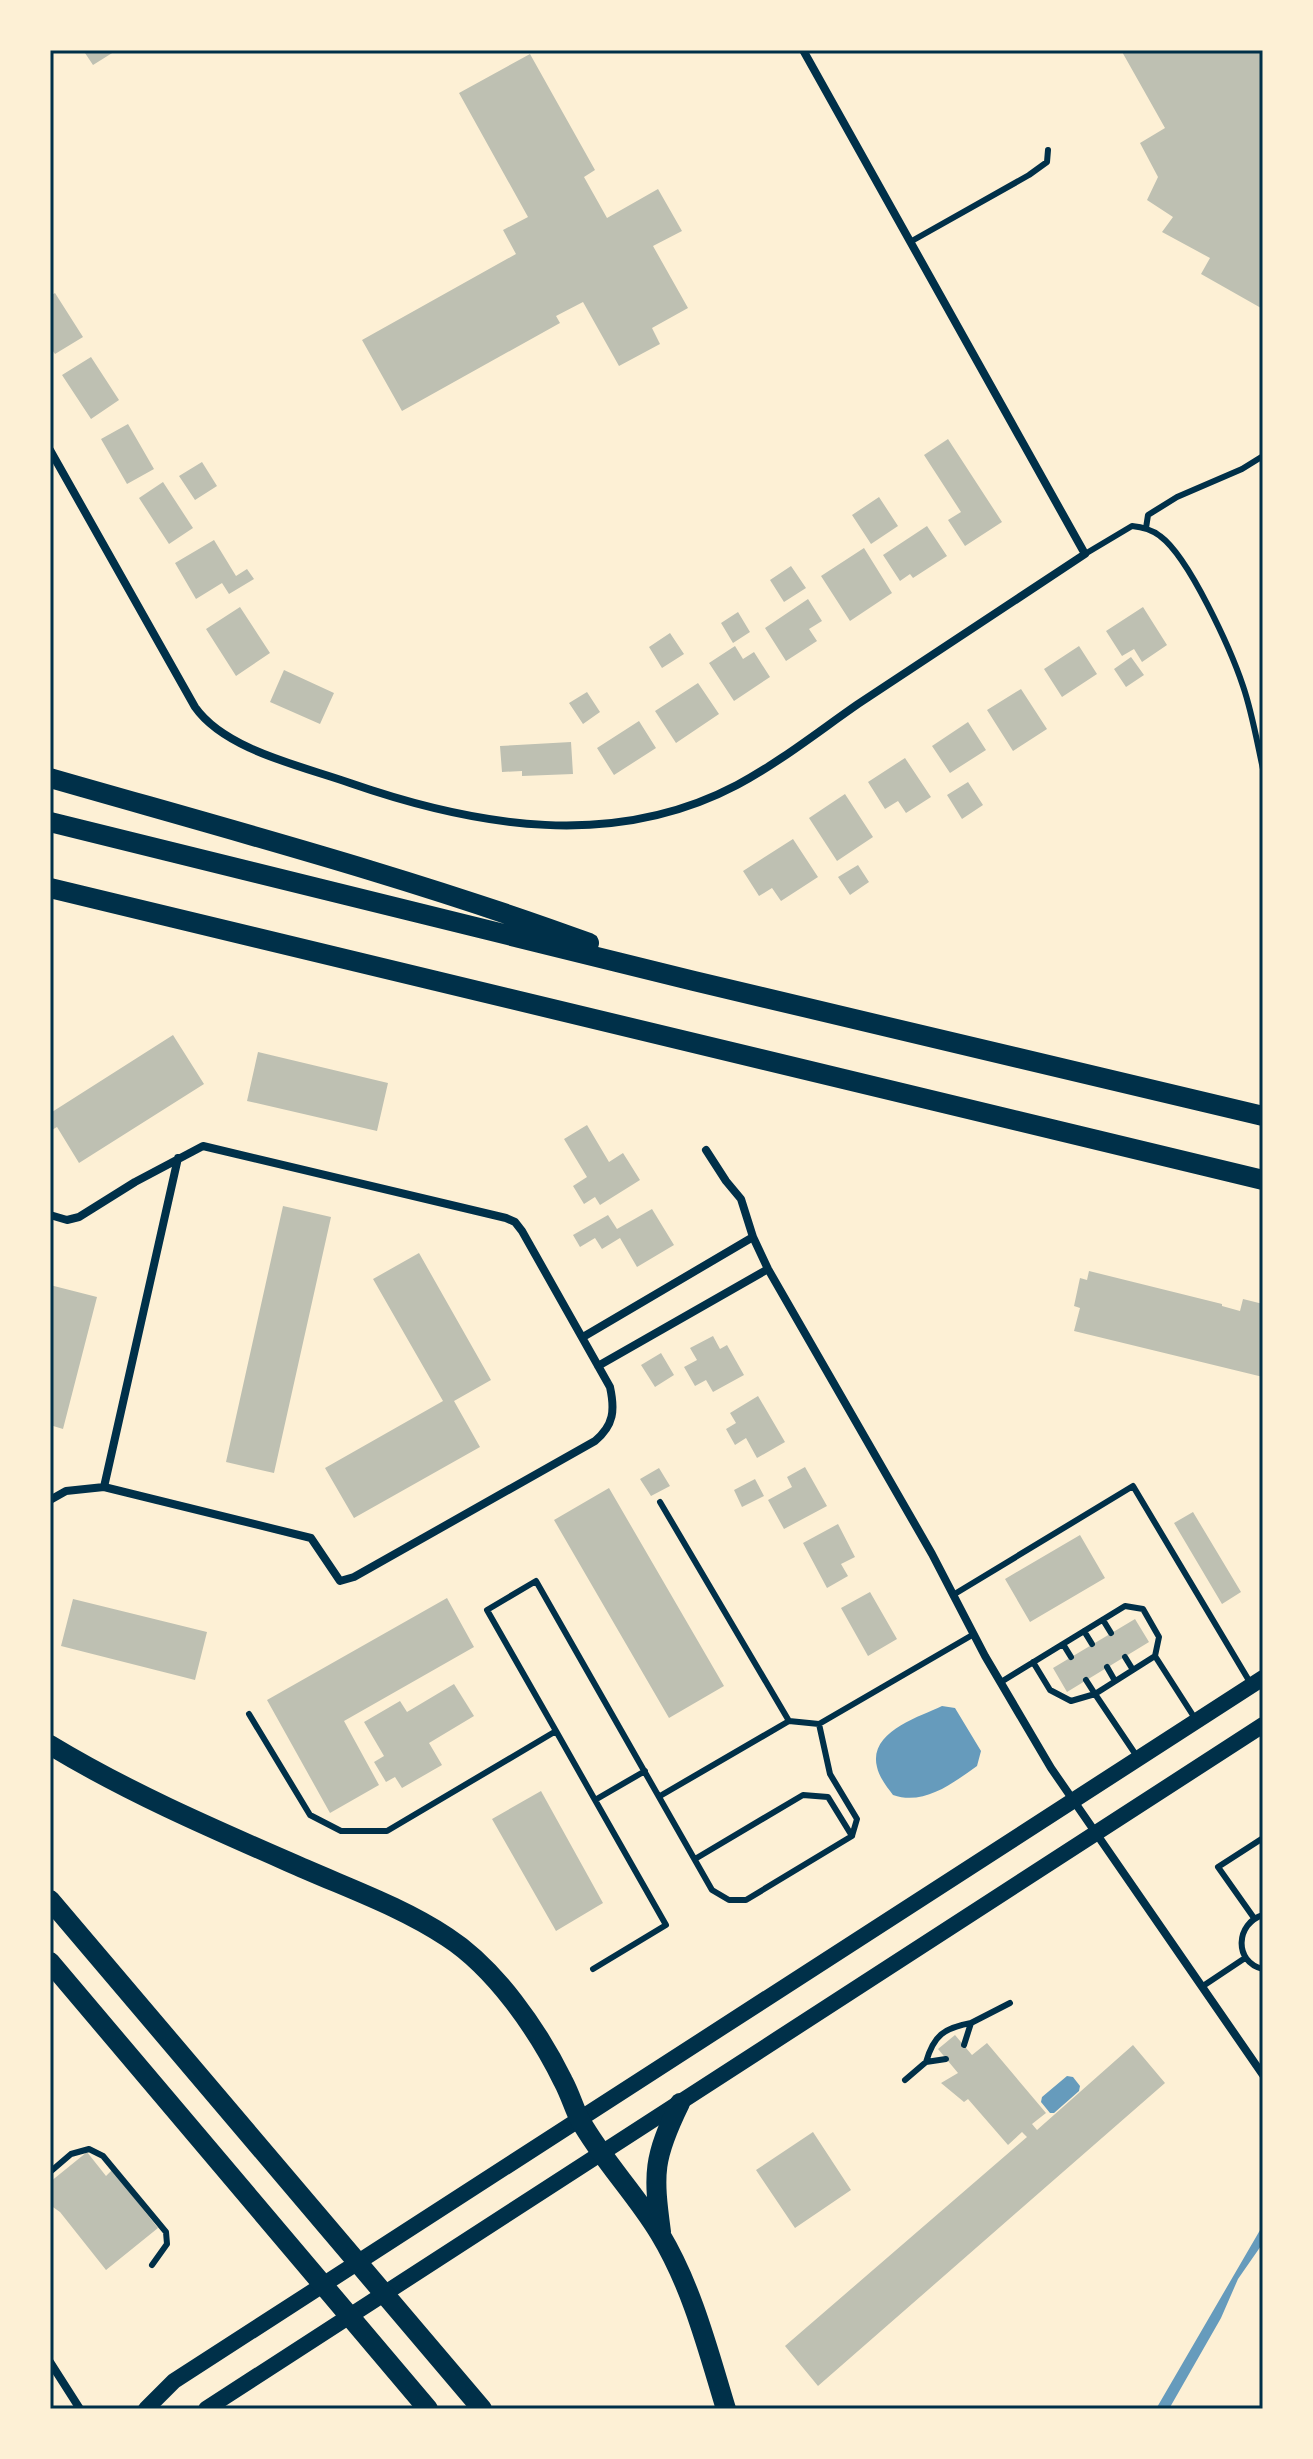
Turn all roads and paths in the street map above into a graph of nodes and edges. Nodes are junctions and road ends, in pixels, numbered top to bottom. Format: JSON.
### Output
{"nodes":[{"id":1,"x":803,"y":50,"type":"edge"},
{"id":2,"x":1048,"y":150,"type":"dead end"},
{"id":3,"x":910,"y":242,"type":"junction"},
{"id":4,"x":50,"y":450,"type":"edge"},
{"id":5,"x":1263,"y":456,"type":"edge"},
{"id":6,"x":1146,"y":528,"type":"junction"},
{"id":7,"x":1085,"y":554,"type":"junction"},
{"id":8,"x":1263,"y":769,"type":"edge"},
{"id":9,"x":50,"y":778,"type":"edge"},
{"id":10,"x":50,"y":822,"type":"edge"},
{"id":11,"x":50,"y":891,"type":"edge"},
{"id":12,"x":694,"y":981,"type":"junction"},
{"id":13,"x":1263,"y":1116,"type":"edge"},
{"id":14,"x":706,"y":1150,"type":"dead end"},
{"id":15,"x":178,"y":1158,"type":"junction"},
{"id":16,"x":1263,"y":1180,"type":"edge"},
{"id":17,"x":50,"y":1215,"type":"edge"},
{"id":18,"x":753,"y":1237,"type":"junction"},
{"id":19,"x":768,"y":1269,"type":"junction"},
{"id":20,"x":583,"y":1337,"type":"junction"},
{"id":21,"x":598,"y":1366,"type":"junction"},
{"id":22,"x":104,"y":1487,"type":"junction"},
{"id":23,"x":50,"y":1500,"type":"edge"},
{"id":24,"x":660,"y":1502,"type":"dead end"},
{"id":25,"x":953,"y":1595,"type":"junction"},
{"id":26,"x":1103,"y":1620,"type":"junction"},
{"id":27,"x":1084,"y":1631,"type":"junction"},
{"id":28,"x":1111,"y":1633,"type":"dead end"},
{"id":29,"x":974,"y":1634,"type":"junction"},
{"id":30,"x":1063,"y":1644,"type":"junction"},
{"id":31,"x":1092,"y":1644,"type":"dead end"},
{"id":32,"x":1155,"y":1656,"type":"junction"},
{"id":33,"x":1071,"y":1657,"type":"dead end"},
{"id":34,"x":1125,"y":1657,"type":"dead end"},
{"id":35,"x":1033,"y":1662,"type":"junction"},
{"id":36,"x":1107,"y":1667,"type":"dead end"},
{"id":37,"x":1133,"y":1670,"type":"junction"},
{"id":38,"x":1086,"y":1680,"type":"dead end"},
{"id":39,"x":1115,"y":1681,"type":"junction"},
{"id":40,"x":1257,"y":1681,"type":"edge"},
{"id":41,"x":1001,"y":1682,"type":"junction"},
{"id":42,"x":1095,"y":1694,"type":"junction"},
{"id":43,"x":249,"y":1714,"type":"dead end"},
{"id":44,"x":1196,"y":1720,"type":"junction"},
{"id":45,"x":789,"y":1721,"type":"junction"},
{"id":46,"x":819,"y":1724,"type":"junction"},
{"id":47,"x":1263,"y":1725,"type":"edge"},
{"id":48,"x":556,"y":1731,"type":"junction"},
{"id":49,"x":50,"y":1745,"type":"edge"},
{"id":50,"x":1138,"y":1758,"type":"junction"},
{"id":51,"x":645,"y":1771,"type":"junction"},
{"id":52,"x":660,"y":1796,"type":"junction"},
{"id":53,"x":595,"y":1800,"type":"junction"},
{"id":54,"x":1073,"y":1800,"type":"junction"},
{"id":55,"x":1096,"y":1833,"type":"junction"},
{"id":56,"x":852,"y":1836,"type":"junction"},
{"id":57,"x":1263,"y":1838,"type":"edge"},
{"id":58,"x":695,"y":1859,"type":"junction"},
{"id":59,"x":50,"y":1900,"type":"edge"},
{"id":60,"x":1263,"y":1915,"type":"edge"},
{"id":61,"x":1254,"y":1918,"type":"junction"},
{"id":62,"x":1245,"y":1958,"type":"junction"},
{"id":63,"x":50,"y":1962,"type":"edge"},
{"id":64,"x":593,"y":1969,"type":"dead end"},
{"id":65,"x":1263,"y":1969,"type":"edge"},
{"id":66,"x":1203,"y":1986,"type":"junction"},
{"id":67,"x":1010,"y":2003,"type":"dead end"},
{"id":68,"x":971,"y":2023,"type":"junction"},
{"id":69,"x":964,"y":2045,"type":"dead end"},
{"id":70,"x":946,"y":2059,"type":"dead end"},
{"id":71,"x":926,"y":2062,"type":"junction"},
{"id":72,"x":1263,"y":2075,"type":"edge"},
{"id":73,"x":905,"y":2080,"type":"dead end"},
{"id":74,"x":680,"y":2103,"type":"junction"},
{"id":75,"x":579,"y":2118,"type":"junction"},
{"id":76,"x":600,"y":2153,"type":"junction"},
{"id":77,"x":50,"y":2172,"type":"edge"},
{"id":78,"x":661,"y":2236,"type":"junction"},
{"id":79,"x":152,"y":2265,"type":"dead end"},
{"id":80,"x":50,"y":2362,"type":"edge"},
{"id":81,"x":388,"y":2362,"type":"junction"},
{"id":82,"x":80,"y":2409,"type":"edge"},
{"id":83,"x":146,"y":2409,"type":"edge"},
{"id":84,"x":206,"y":2409,"type":"edge"},
{"id":85,"x":417,"y":2409,"type":"edge"},
{"id":86,"x":428,"y":2409,"type":"edge"},
{"id":87,"x":482,"y":2409,"type":"edge"},
{"id":88,"x":726,"y":2409,"type":"edge"}],
"edges":[{"from":1,"to":3,"type":"street"},
{"from":2,"to":3,"type":"lane"},
{"from":3,"to":7,"type":"street"},
{"from":4,"to":7,"type":"street"},
{"from":5,"to":6,"type":"lane"},
{"from":6,"to":7,"type":"lane"},
{"from":6,"to":8,"type":"lane"},
{"from":9,"to":12,"type":"highway"},
{"from":10,"to":12,"type":"highway"},
{"from":11,"to":16,"type":"highway"},
{"from":12,"to":13,"type":"highway"},
{"from":14,"to":18,"type":"street"},
{"from":15,"to":17,"type":"street"},
{"from":15,"to":20,"type":"street"},
{"from":15,"to":22,"type":"street"},
{"from":18,"to":19,"type":"street"},
{"from":18,"to":20,"type":"street"},
{"from":19,"to":21,"type":"street"},
{"from":19,"to":25,"type":"street"},
{"from":20,"to":21,"type":"street"},
{"from":21,"to":22,"type":"street"},
{"from":22,"to":23,"type":"street"},
{"from":24,"to":45,"type":"lane"},
{"from":25,"to":29,"type":"street"},
{"from":25,"to":40,"type":"lane"},
{"from":26,"to":27,"type":"lane"},
{"from":26,"to":28,"type":"lane"},
{"from":26,"to":32,"type":"lane"},
{"from":27,"to":30,"type":"lane"},
{"from":27,"to":31,"type":"lane"},
{"from":29,"to":41,"type":"street"},
{"from":29,"to":46,"type":"lane"},
{"from":30,"to":33,"type":"lane"},
{"from":30,"to":35,"type":"lane"},
{"from":32,"to":37,"type":"lane"},
{"from":32,"to":44,"type":"lane"},
{"from":34,"to":37,"type":"lane"},
{"from":35,"to":41,"type":"lane"},
{"from":35,"to":42,"type":"lane"},
{"from":36,"to":39,"type":"lane"},
{"from":37,"to":39,"type":"lane"},
{"from":38,"to":42,"type":"lane"},
{"from":39,"to":42,"type":"lane"},
{"from":40,"to":44,"type":"main road"},
{"from":41,"to":54,"type":"street"},
{"from":42,"to":50,"type":"lane"},
{"from":43,"to":48,"type":"lane"},
{"from":44,"to":50,"type":"main road"},
{"from":45,"to":46,"type":"lane"},
{"from":45,"to":52,"type":"lane"},
{"from":46,"to":56,"type":"lane"},
{"from":47,"to":55,"type":"main road"},
{"from":48,"to":51,"type":"lane"},
{"from":48,"to":53,"type":"lane"},
{"from":49,"to":75,"type":"highway"},
{"from":50,"to":54,"type":"main road"},
{"from":51,"to":52,"type":"lane"},
{"from":51,"to":53,"type":"lane"},
{"from":52,"to":58,"type":"lane"},
{"from":53,"to":64,"type":"lane"},
{"from":54,"to":55,"type":"street"},
{"from":54,"to":75,"type":"main road"},
{"from":55,"to":66,"type":"street"},
{"from":55,"to":74,"type":"main road"},
{"from":56,"to":58,"type":"lane"},
{"from":56,"to":58,"type":"lane"},
{"from":57,"to":61,"type":"lane"},
{"from":59,"to":87,"type":"highway"},
{"from":60,"to":61,"type":"lane"},
{"from":61,"to":62,"type":"lane"},
{"from":62,"to":65,"type":"lane"},
{"from":62,"to":66,"type":"lane"},
{"from":63,"to":81,"type":"highway"},
{"from":66,"to":72,"type":"street"},
{"from":67,"to":68,"type":"lane"},
{"from":68,"to":69,"type":"lane"},
{"from":68,"to":71,"type":"lane"},
{"from":70,"to":71,"type":"lane"},
{"from":71,"to":73,"type":"lane"},
{"from":74,"to":76,"type":"main road"},
{"from":74,"to":78,"type":"highway"},
{"from":75,"to":76,"type":"highway"},
{"from":75,"to":83,"type":"main road"},
{"from":76,"to":78,"type":"highway"},
{"from":76,"to":84,"type":"main road"},
{"from":77,"to":79,"type":"lane"},
{"from":78,"to":88,"type":"highway"},
{"from":80,"to":82,"type":"street"},
{"from":81,"to":85,"type":"highway"},
{"from":81,"to":86,"type":"highway"}]}
